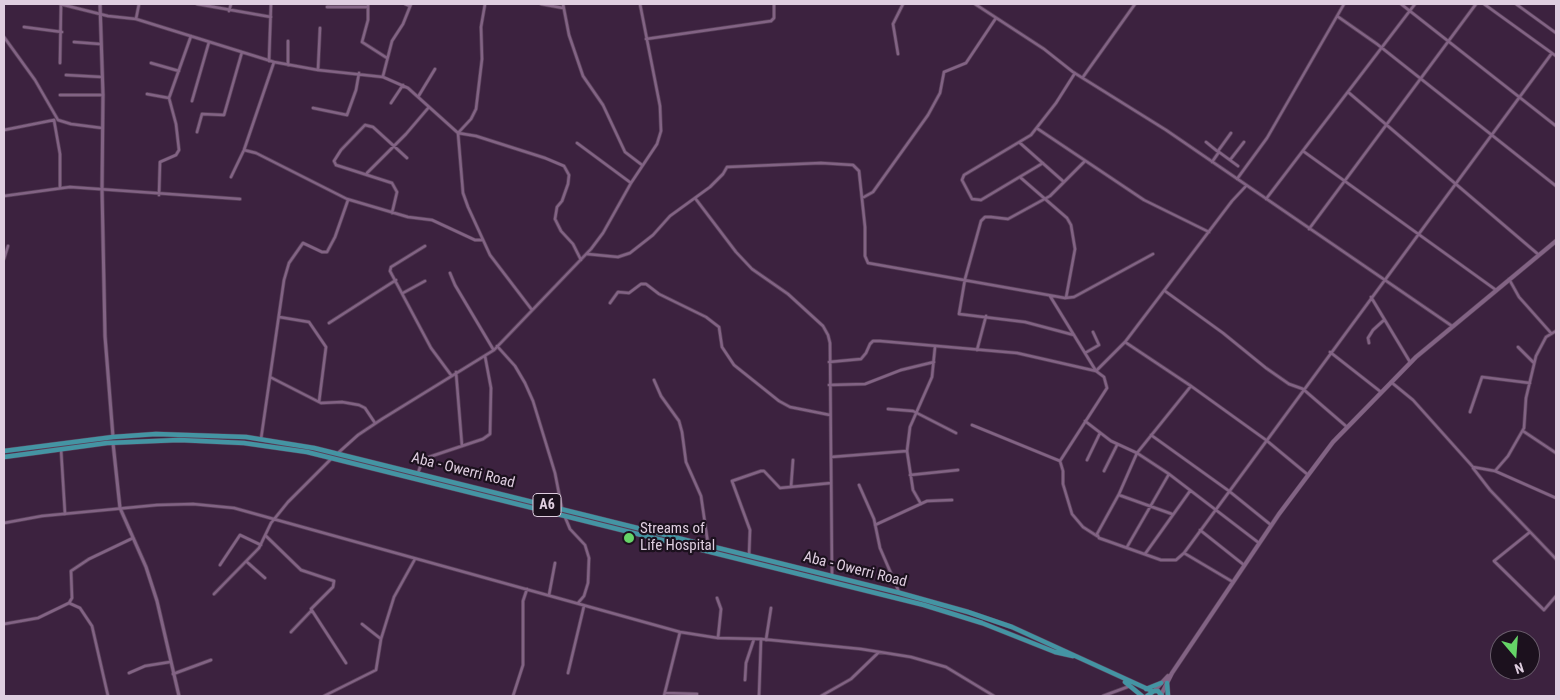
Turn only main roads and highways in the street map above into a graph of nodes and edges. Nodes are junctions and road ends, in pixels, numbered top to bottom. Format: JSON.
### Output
{"nodes":[{"id":1,"x":1556,"y":240,"type":"edge"},
{"id":2,"x":40,"y":446,"type":"junction"},
{"id":3,"x":4,"y":451,"type":"edge"},
{"id":4,"x":41,"y":452,"type":"junction"},
{"id":5,"x":4,"y":457,"type":"edge"},
{"id":6,"x":1077,"y":656,"type":"junction"},
{"id":7,"x":1172,"y":673,"type":"junction"},
{"id":8,"x":1122,"y":679,"type":"junction"},
{"id":9,"x":1161,"y":683,"type":"junction"},
{"id":10,"x":1167,"y":683,"type":"junction"},
{"id":11,"x":1146,"y":689,"type":"junction"},
{"id":12,"x":1153,"y":691,"type":"junction"},
{"id":13,"x":1142,"y":696,"type":"edge"},
{"id":14,"x":1147,"y":696,"type":"edge"},
{"id":15,"x":1162,"y":696,"type":"edge"},
{"id":16,"x":1168,"y":696,"type":"edge"}],
"edges":[{"from":1,"to":7,"type":"main road"},
{"from":2,"to":3,"type":"highway","name":"Aba - Owerri Road","number":"A6"},
{"from":2,"to":4,"type":"highway"},
{"from":2,"to":6,"type":"highway","name":"Aba - Owerri Road","number":"A6"},
{"from":4,"to":5,"type":"highway","name":"Aba - Owerri Road","number":"A6"},
{"from":4,"to":6,"type":"highway","name":"Aba - Owerri Road","number":"A6"},
{"from":6,"to":8,"type":"highway","name":"Aba - Owerri Road","number":"A6"},
{"from":7,"to":9,"type":"main road"},
{"from":7,"to":10,"type":"main road"},
{"from":8,"to":11,"type":"highway","name":"Aba - Owerri Road","number":"A6"},
{"from":8,"to":13,"type":"highway","name":"Aba - Owerri Road","number":"A6"},
{"from":9,"to":11,"type":"highway"},
{"from":9,"to":12,"type":"main road"},
{"from":10,"to":15,"type":"main road"},
{"from":10,"to":16,"type":"highway"},
{"from":11,"to":12,"type":"highway","name":"Aba - Owerri Road","number":"A6"},
{"from":12,"to":14,"type":"highway"},
{"from":12,"to":15,"type":"highway","name":"Aba - Owerri Road","number":"A6"}]}
